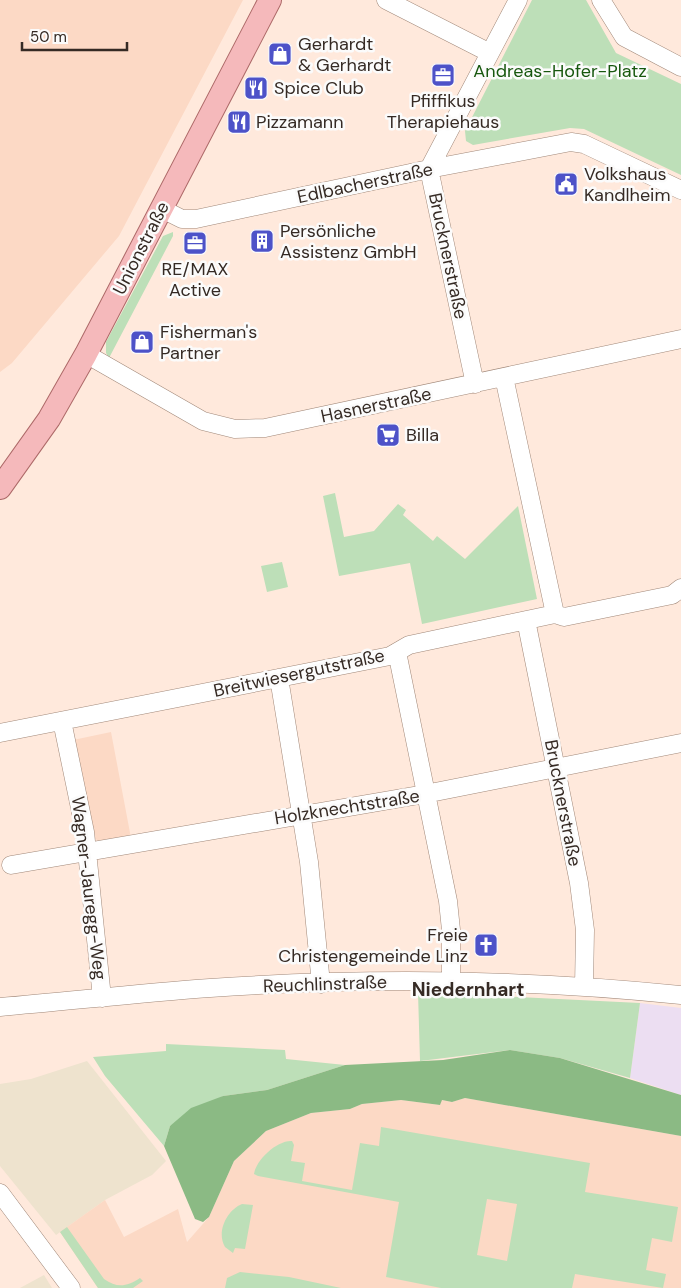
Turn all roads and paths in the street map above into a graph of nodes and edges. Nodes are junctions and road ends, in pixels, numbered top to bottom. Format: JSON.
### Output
{"nodes":[{"id":1,"x":270,"y":0,"type":"edge"},
{"id":2,"x":386,"y":0,"type":"edge"},
{"id":3,"x":518,"y":0,"type":"edge"},
{"id":4,"x":601,"y":0,"type":"edge"},
{"id":5,"x":490,"y":53,"type":"junction"},
{"id":6,"x":681,"y":67,"type":"edge"},
{"id":7,"x":429,"y":169,"type":"junction"},
{"id":8,"x":681,"y":190,"type":"edge"},
{"id":9,"x":162,"y":209,"type":"junction"},
{"id":10,"x":681,"y":339,"type":"edge"},
{"id":11,"x":86,"y":354,"type":"junction"},
{"id":12,"x":504,"y":377,"type":"junction"},
{"id":13,"x":475,"y":384,"type":"junction"},
{"id":14,"x":0,"y":488,"type":"edge"},
{"id":15,"x":681,"y":588,"type":"edge"},
{"id":16,"x":554,"y":614,"type":"junction"},
{"id":17,"x":526,"y":620,"type":"junction"},
{"id":18,"x":397,"y":652,"type":"junction"},
{"id":19,"x":279,"y":678,"type":"junction"},
{"id":20,"x":62,"y":721,"type":"junction"},
{"id":21,"x":0,"y":733,"type":"edge"},
{"id":22,"x":681,"y":743,"type":"edge"},
{"id":23,"x":556,"y":768,"type":"junction"},
{"id":24,"x":426,"y":794,"type":"junction"},
{"id":25,"x":302,"y":814,"type":"junction"},
{"id":26,"x":88,"y":853,"type":"junction"},
{"id":27,"x":11,"y":864,"type":"dead end"},
{"id":28,"x":451,"y":981,"type":"junction"},
{"id":29,"x":321,"y":984,"type":"junction"},
{"id":30,"x":584,"y":987,"type":"junction"},
{"id":31,"x":681,"y":995,"type":"edge"},
{"id":32,"x":102,"y":998,"type":"junction"},
{"id":33,"x":0,"y":1007,"type":"edge"},
{"id":34,"x":0,"y":1193,"type":"edge"},
{"id":35,"x":71,"y":1288,"type":"edge"}],
"edges":[{"from":1,"to":9,"type":"main road","name":"Unionstraße"},
{"from":2,"to":5,"type":"street"},
{"from":3,"to":5,"type":"street","name":"Brucknerstraße"},
{"from":4,"to":6,"type":"street"},
{"from":5,"to":7,"type":"street","name":"Brucknerstraße"},
{"from":7,"to":8,"type":"street","name":"Edlbacherstraße"},
{"from":7,"to":9,"type":"street","name":"Edlbacherstraße"},
{"from":7,"to":13,"type":"street","name":"Brucknerstraße"},
{"from":9,"to":11,"type":"main road","name":"Unionstraße"},
{"from":10,"to":12,"type":"street","name":"Hasnerstraße"},
{"from":11,"to":13,"type":"street","name":"Hasnerstraße"},
{"from":11,"to":14,"type":"main road","name":"Unionstraße"},
{"from":12,"to":13,"type":"street","name":"Hasnerstraße"},
{"from":12,"to":16,"type":"street"},
{"from":15,"to":16,"type":"street","name":"Breitwiesergutstraße"},
{"from":16,"to":17,"type":"street","name":"Breitwiesergutstraße"},
{"from":17,"to":18,"type":"street","name":"Breitwiesergutstraße"},
{"from":17,"to":23,"type":"street","name":"Brucknerstraße"},
{"from":18,"to":19,"type":"street","name":"Breitwiesergutstraße"},
{"from":18,"to":24,"type":"street"},
{"from":19,"to":20,"type":"street","name":"Breitwiesergutstraße"},
{"from":19,"to":25,"type":"street"},
{"from":20,"to":21,"type":"street","name":"Breitwiesergutstraße"},
{"from":20,"to":26,"type":"street","name":"Wagner-Jauregg-Weg"},
{"from":22,"to":23,"type":"street","name":"Holzknechtstraße"},
{"from":23,"to":24,"type":"street","name":"Holzknechtstraße"},
{"from":23,"to":30,"type":"street","name":"Brucknerstraße"},
{"from":24,"to":25,"type":"street","name":"Holzknechtstraße"},
{"from":24,"to":28,"type":"street"},
{"from":25,"to":26,"type":"street","name":"Holzknechtstraße"},
{"from":25,"to":29,"type":"street"},
{"from":26,"to":27,"type":"street","name":"Holzknechtstraße"},
{"from":26,"to":32,"type":"street","name":"Wagner-Jauregg-Weg"},
{"from":28,"to":29,"type":"street","name":"Reuchlinstraße"},
{"from":28,"to":30,"type":"street","name":"Reuchlinstraße"},
{"from":29,"to":32,"type":"street","name":"Reuchlinstraße"},
{"from":30,"to":31,"type":"street","name":"Reuchlinstraße"},
{"from":32,"to":33,"type":"street","name":"Reuchlinstraße"},
{"from":34,"to":35,"type":"street"}]}
